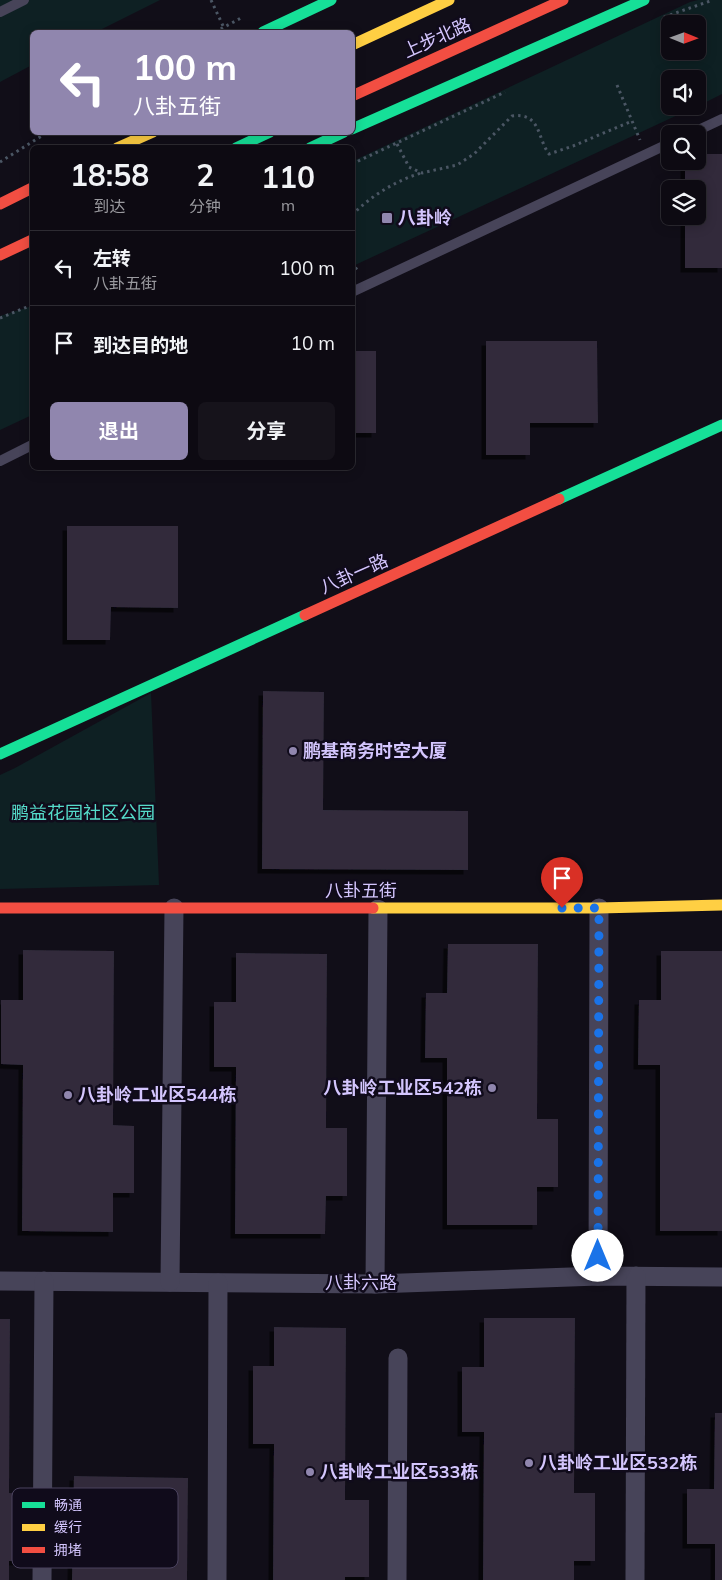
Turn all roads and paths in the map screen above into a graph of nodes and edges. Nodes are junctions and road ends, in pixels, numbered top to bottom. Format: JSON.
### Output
{"nodes":[{"id":1,"x":24,"y":0,"type":"edge"},
{"id":2,"x":212,"y":0,"type":"edge"},
{"id":3,"x":331,"y":0,"type":"edge"},
{"id":4,"x":449,"y":0,"type":"edge"},
{"id":5,"x":563,"y":0,"type":"edge"},
{"id":6,"x":644,"y":0,"type":"edge"},
{"id":7,"x":0,"y":12,"type":"edge"},
{"id":8,"x":220,"y":30,"type":"edge"},
{"id":9,"x":267,"y":30,"type":"edge"},
{"id":10,"x":355,"y":44,"type":"edge"},
{"id":11,"x":617,"y":85,"type":"dead end"},
{"id":12,"x":355,"y":95,"type":"edge"},
{"id":13,"x":722,"y":119,"type":"edge"},
{"id":14,"x":632,"y":122,"type":"junction"},
{"id":15,"x":706,"y":126,"type":"edge"},
{"id":16,"x":355,"y":128,"type":"edge"},
{"id":17,"x":43,"y":135,"type":"edge"},
{"id":18,"x":121,"y":135,"type":"edge"},
{"id":19,"x":146,"y":135,"type":"edge"},
{"id":20,"x":264,"y":135,"type":"edge"},
{"id":21,"x":338,"y":135,"type":"edge"},
{"id":22,"x":397,"y":144,"type":"dead end"},
{"id":23,"x":109,"y":145,"type":"edge"},
{"id":24,"x":125,"y":145,"type":"edge"},
{"id":25,"x":242,"y":145,"type":"edge"},
{"id":26,"x":316,"y":145,"type":"edge"},
{"id":27,"x":661,"y":147,"type":"edge"},
{"id":28,"x":646,"y":154,"type":"junction"},
{"id":29,"x":0,"y":162,"type":"edge"},
{"id":30,"x":422,"y":173,"type":"junction"},
{"id":31,"x":30,"y":189,"type":"edge"},
{"id":32,"x":0,"y":204,"type":"edge"},
{"id":33,"x":355,"y":212,"type":"edge"},
{"id":34,"x":30,"y":241,"type":"edge"},
{"id":35,"x":0,"y":255,"type":"edge"},
{"id":36,"x":355,"y":291,"type":"edge"},
{"id":37,"x":30,"y":306,"type":"edge"},
{"id":38,"x":0,"y":318,"type":"edge"},
{"id":39,"x":722,"y":426,"type":"edge"},
{"id":40,"x":30,"y":446,"type":"edge"},
{"id":41,"x":0,"y":460,"type":"edge"},
{"id":42,"x":0,"y":754,"type":"edge"},
{"id":43,"x":722,"y":905,"type":"edge"},
{"id":44,"x":0,"y":908,"type":"edge"},
{"id":45,"x":174,"y":908,"type":"junction"},
{"id":46,"x":599,"y":908,"type":"junction"},
{"id":47,"x":378,"y":909,"type":"junction"},
{"id":48,"x":598,"y":1276,"type":"junction"},
{"id":49,"x":636,"y":1276,"type":"junction"},
{"id":50,"x":722,"y":1277,"type":"edge"},
{"id":51,"x":0,"y":1281,"type":"edge"},
{"id":52,"x":44,"y":1281,"type":"junction"},
{"id":53,"x":170,"y":1282,"type":"junction"},
{"id":54,"x":218,"y":1283,"type":"junction"},
{"id":55,"x":375,"y":1284,"type":"junction"},
{"id":56,"x":398,"y":1358,"type":"dead end"},
{"id":57,"x":43,"y":1488,"type":"edge"},
{"id":58,"x":216,"y":1580,"type":"edge"},
{"id":59,"x":397,"y":1580,"type":"edge"},
{"id":60,"x":635,"y":1580,"type":"edge"}],
"edges":[{"from":1,"to":7,"type":"lane"},
{"from":2,"to":8,"type":"path"},
{"from":3,"to":9,"type":"street"},
{"from":4,"to":10,"type":"street","name":"上步北路"},
{"from":5,"to":12,"type":"street","name":"上步北路"},
{"from":6,"to":16,"type":"street"},
{"from":11,"to":14,"type":"path"},
{"from":13,"to":15,"type":"lane"},
{"from":14,"to":28,"type":"path"},
{"from":14,"to":30,"type":"path"},
{"from":17,"to":29,"type":"path"},
{"from":18,"to":23,"type":"street"},
{"from":19,"to":24,"type":"street"},
{"from":20,"to":25,"type":"street"},
{"from":21,"to":26,"type":"street"},
{"from":22,"to":30,"type":"path"},
{"from":27,"to":28,"type":"lane"},
{"from":28,"to":36,"type":"lane"},
{"from":30,"to":33,"type":"path"},
{"from":31,"to":32,"type":"street"},
{"from":34,"to":35,"type":"street"},
{"from":37,"to":38,"type":"path"},
{"from":39,"to":42,"type":"street","name":"八卦一路"},
{"from":40,"to":41,"type":"lane"},
{"from":43,"to":46,"type":"street","name":"八卦五街"},
{"from":44,"to":45,"type":"street","name":"八卦五街"},
{"from":45,"to":47,"type":"street","name":"八卦五街"},
{"from":45,"to":53,"type":"street"},
{"from":46,"to":47,"type":"street","name":"八卦五街"},
{"from":46,"to":48,"type":"street"},
{"from":47,"to":55,"type":"street"},
{"from":48,"to":49,"type":"street","name":"八卦六路"},
{"from":48,"to":55,"type":"street","name":"八卦六路"},
{"from":49,"to":50,"type":"street","name":"八卦六路"},
{"from":49,"to":60,"type":"street"},
{"from":51,"to":52,"type":"street","name":"八卦六路"},
{"from":52,"to":53,"type":"street","name":"八卦六路"},
{"from":52,"to":57,"type":"street"},
{"from":53,"to":54,"type":"street","name":"八卦六路"},
{"from":54,"to":55,"type":"street","name":"八卦六路"},
{"from":54,"to":58,"type":"street"},
{"from":56,"to":59,"type":"street"}]}
